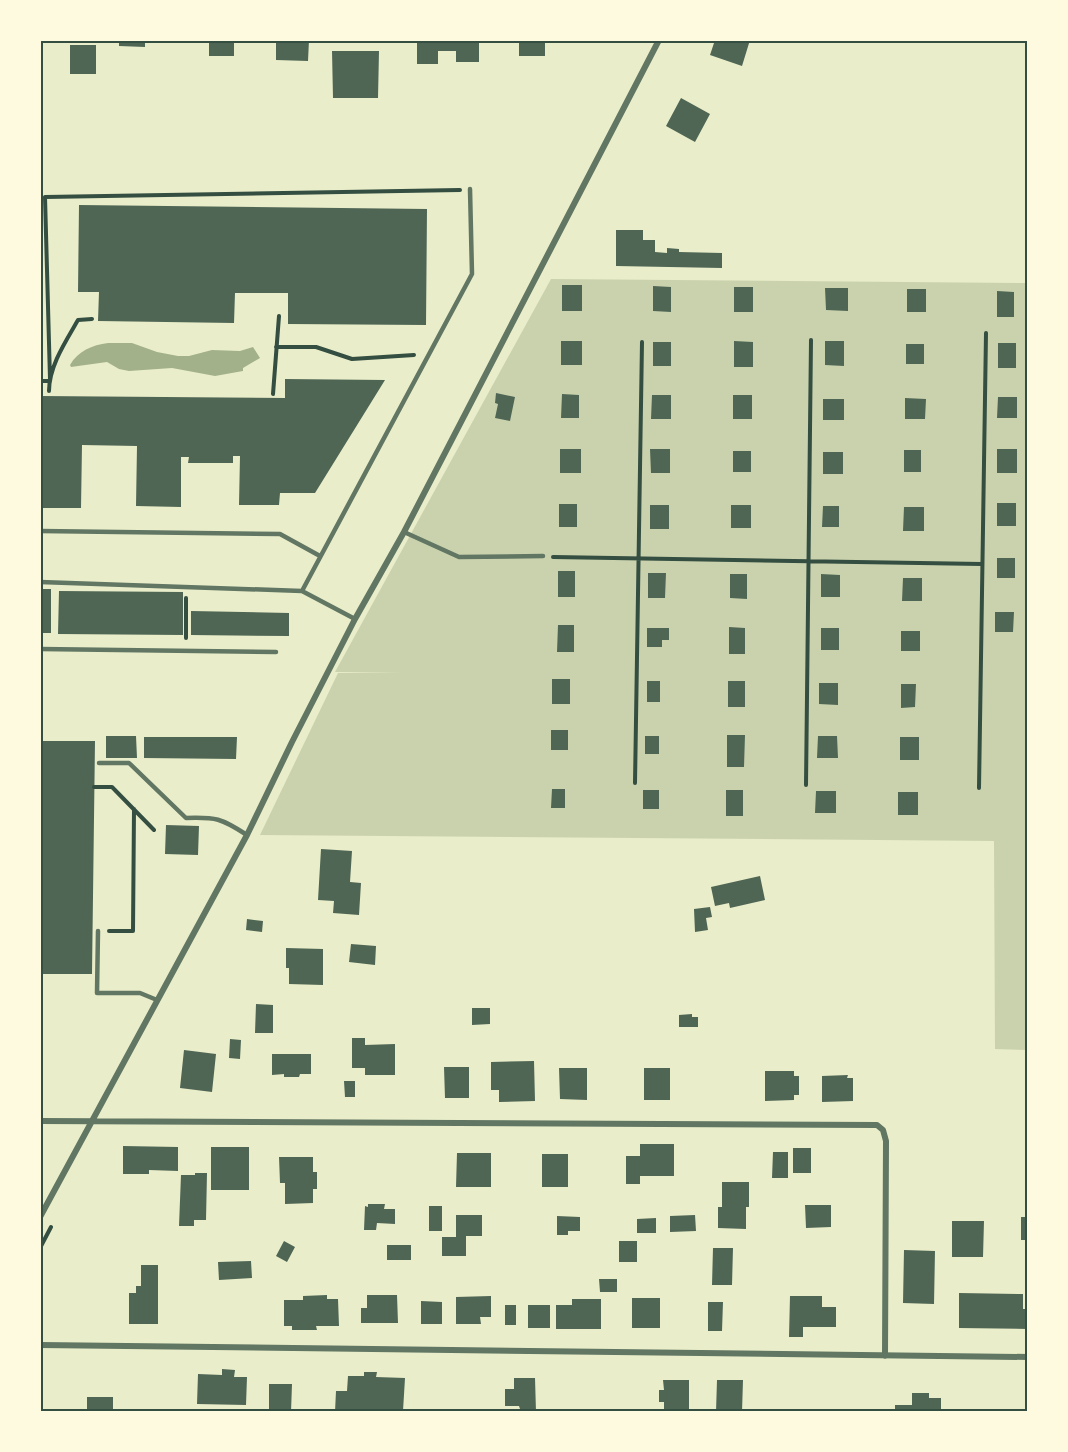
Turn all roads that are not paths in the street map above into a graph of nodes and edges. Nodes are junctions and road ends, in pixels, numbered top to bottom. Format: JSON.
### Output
{"nodes":[{"id":1,"x":659,"y":40,"type":"edge"},
{"id":2,"x":470,"y":189,"type":"road end"},
{"id":3,"x":40,"y":531,"type":"edge"},
{"id":4,"x":404,"y":532,"type":"junction"},
{"id":5,"x":320,"y":556,"type":"junction"},
{"id":6,"x":543,"y":556,"type":"road end"},
{"id":7,"x":40,"y":582,"type":"edge"},
{"id":8,"x":302,"y":591,"type":"junction"},
{"id":9,"x":355,"y":619,"type":"junction"},
{"id":10,"x":40,"y":650,"type":"edge"},
{"id":11,"x":276,"y":652,"type":"dead end"},
{"id":12,"x":99,"y":763,"type":"dead end"},
{"id":13,"x":247,"y":834,"type":"junction"},
{"id":14,"x":98,"y":932,"type":"road end"},
{"id":15,"x":157,"y":1000,"type":"junction"},
{"id":16,"x":40,"y":1121,"type":"edge"},
{"id":17,"x":91,"y":1122,"type":"junction"},
{"id":18,"x":40,"y":1217,"type":"edge"},
{"id":19,"x":40,"y":1345,"type":"edge"},
{"id":20,"x":885,"y":1356,"type":"junction"},
{"id":21,"x":1028,"y":1357,"type":"edge"}],
"edges":[{"from":1,"to":4,"type":"street"},
{"from":2,"to":5,"type":"lane"},
{"from":3,"to":5,"type":"lane"},
{"from":4,"to":6,"type":"lane"},
{"from":4,"to":9,"type":"street"},
{"from":5,"to":8,"type":"lane"},
{"from":7,"to":8,"type":"lane"},
{"from":8,"to":9,"type":"lane"},
{"from":9,"to":13,"type":"street"},
{"from":10,"to":11,"type":"lane"},
{"from":12,"to":13,"type":"lane"},
{"from":13,"to":15,"type":"street"},
{"from":14,"to":15,"type":"lane"},
{"from":15,"to":17,"type":"street"},
{"from":16,"to":17,"type":"street"},
{"from":17,"to":18,"type":"street"},
{"from":17,"to":20,"type":"street"},
{"from":19,"to":20,"type":"street"},
{"from":20,"to":21,"type":"street"}]}
